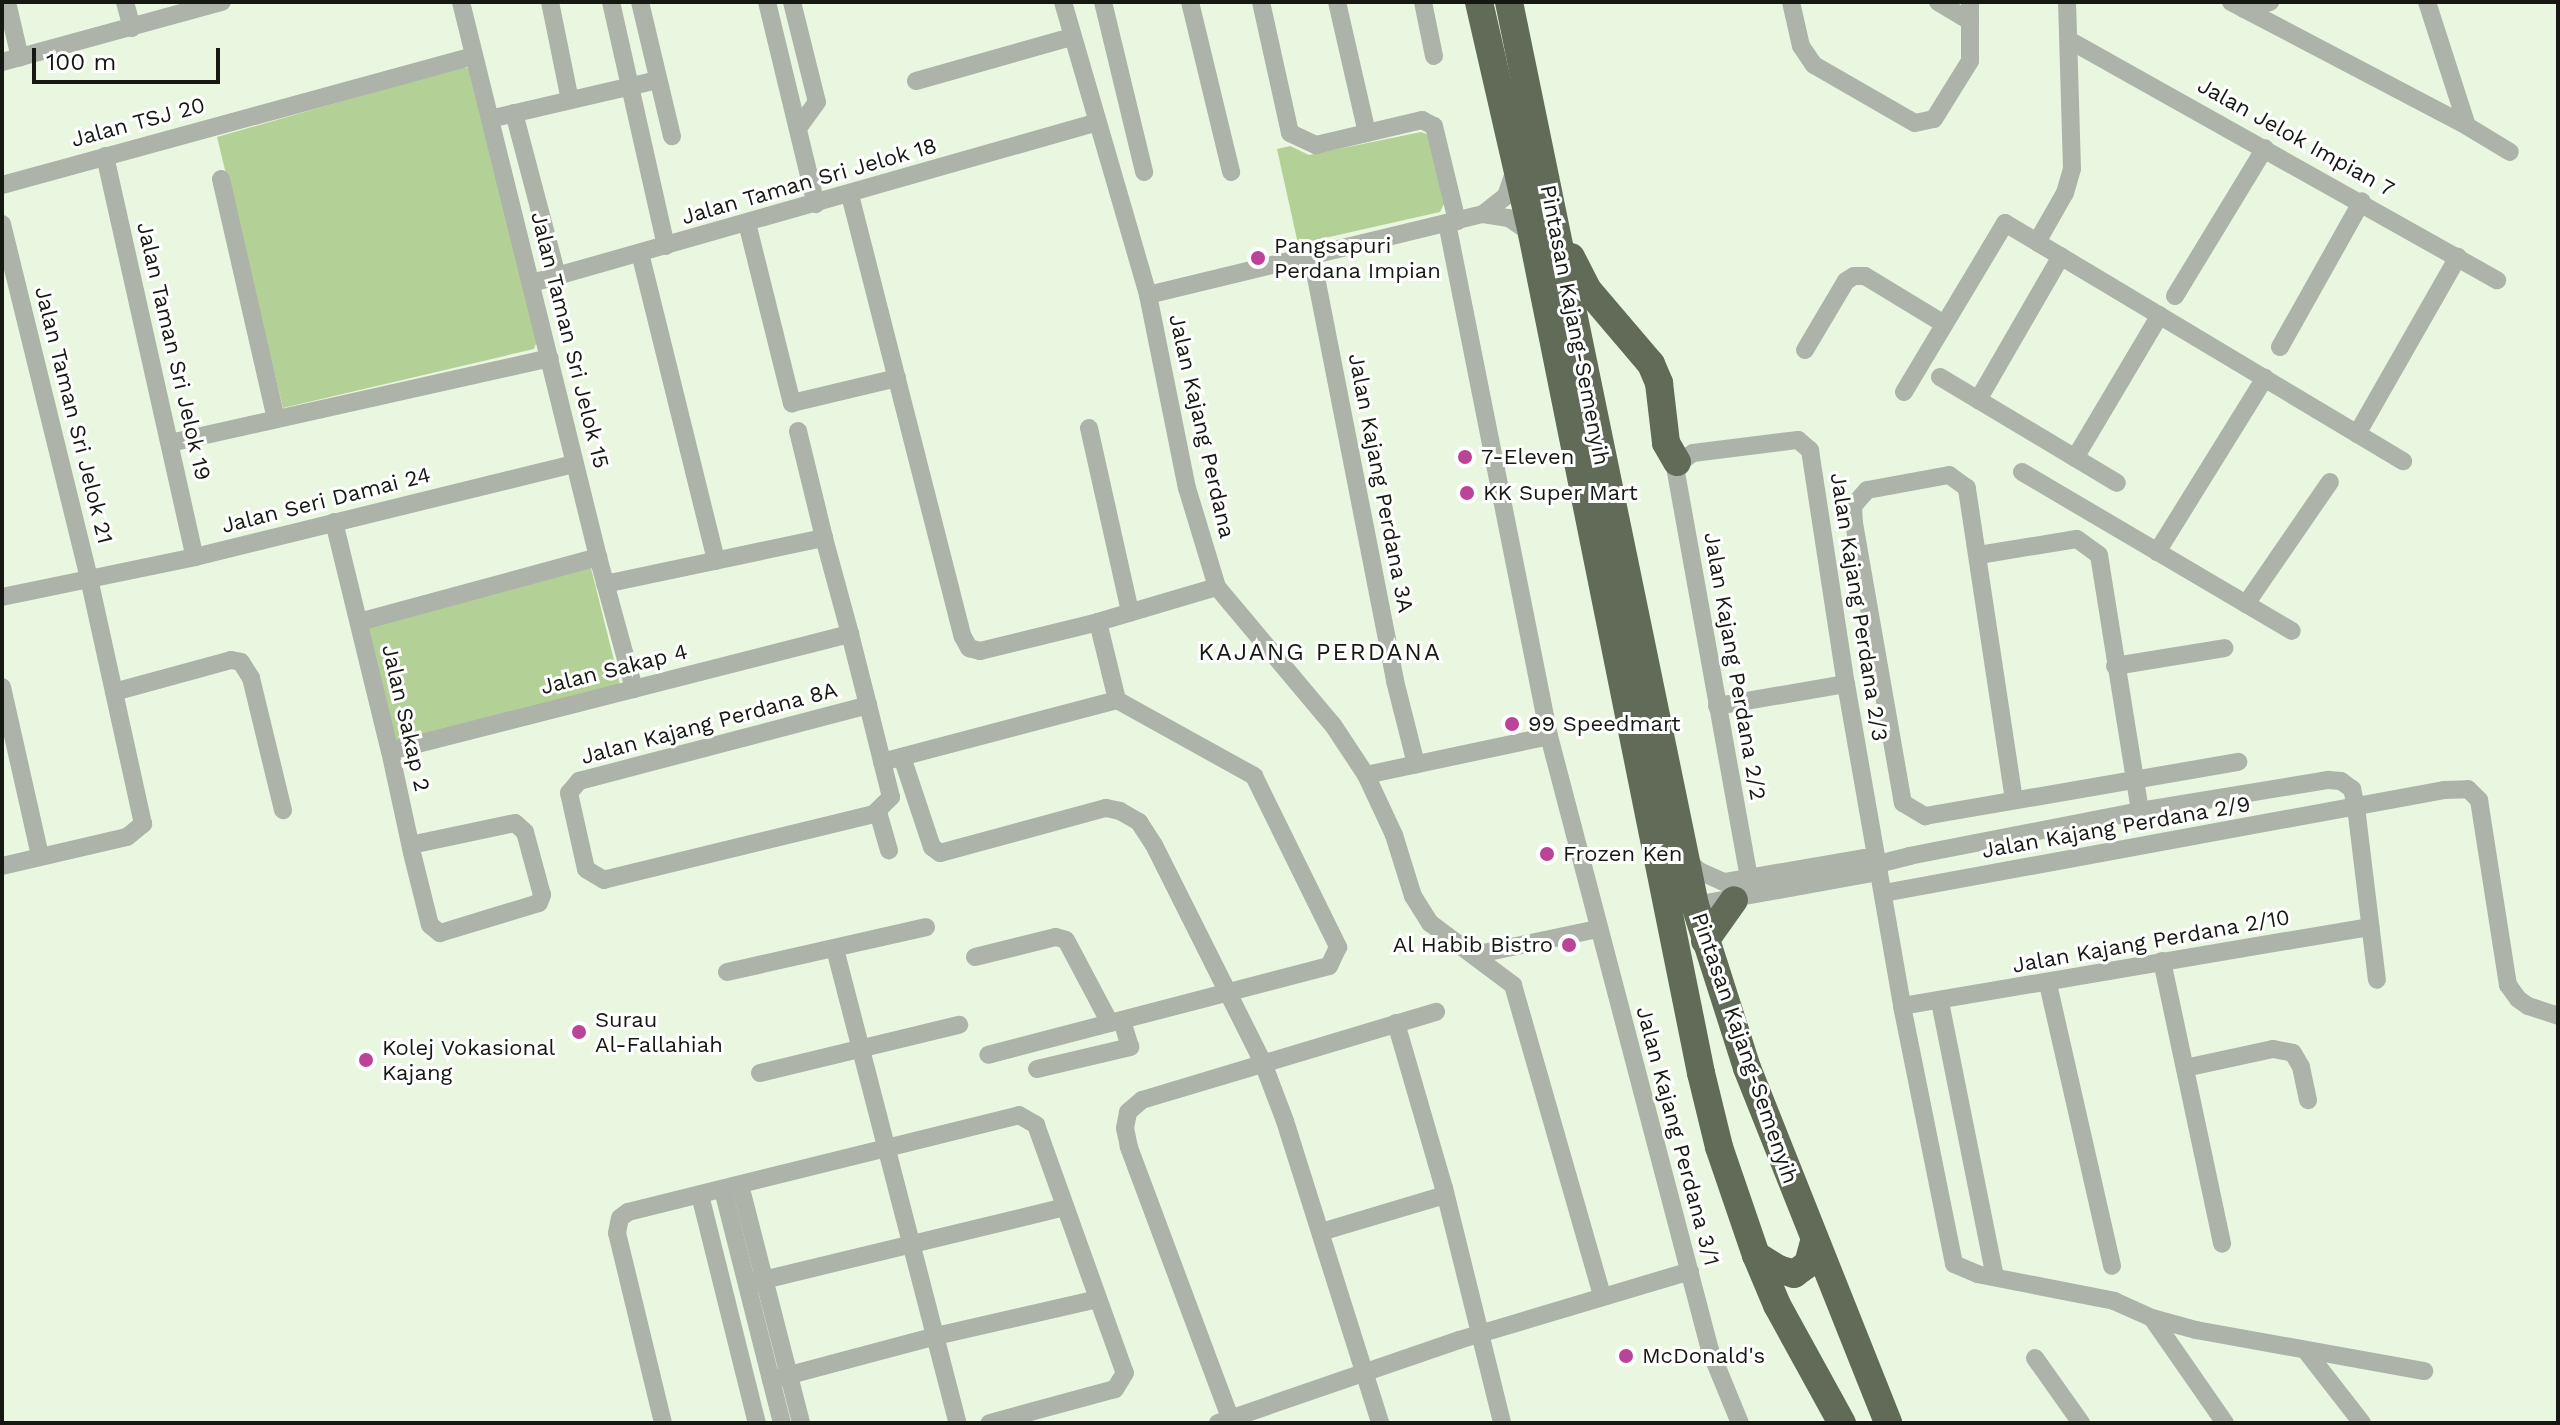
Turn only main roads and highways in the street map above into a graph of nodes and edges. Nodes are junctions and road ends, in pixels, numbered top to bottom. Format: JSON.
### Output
{"nodes":[{"id":1,"x":1479,"y":2,"type":"edge"},
{"id":2,"x":1509,"y":2,"type":"edge"},
{"id":3,"x":1544,"y":233,"type":"junction"},
{"id":4,"x":1677,"y":462,"type":"road end"},
{"id":5,"x":1742,"y":889,"type":"road end"},
{"id":6,"x":1705,"y":941,"type":"junction"},
{"id":7,"x":1814,"y":1241,"type":"junction"},
{"id":8,"x":1756,"y":1255,"type":"junction"},
{"id":9,"x":1842,"y":1423,"type":"edge"},
{"id":10,"x":1888,"y":1423,"type":"edge"}],
"edges":[{"from":1,"to":3,"type":"highway","name":"Pintasan Kajang-Semenyih"},
{"from":2,"to":3,"type":"highway","name":"Pintasan Kajang-Semenyih"},
{"from":3,"to":4,"type":"highway"},
{"from":3,"to":6,"type":"highway","name":"Pintasan Kajang-Semenyih"},
{"from":3,"to":8,"type":"highway","name":"Pintasan Kajang-Semenyih"},
{"from":5,"to":6,"type":"highway"},
{"from":6,"to":7,"type":"highway","name":"Pintasan Kajang-Semenyih"},
{"from":7,"to":8,"type":"highway"},
{"from":7,"to":10,"type":"highway","name":"Pintasan Kajang-Semenyih"},
{"from":8,"to":9,"type":"highway","name":"Pintasan Kajang-Semenyih"}]}
